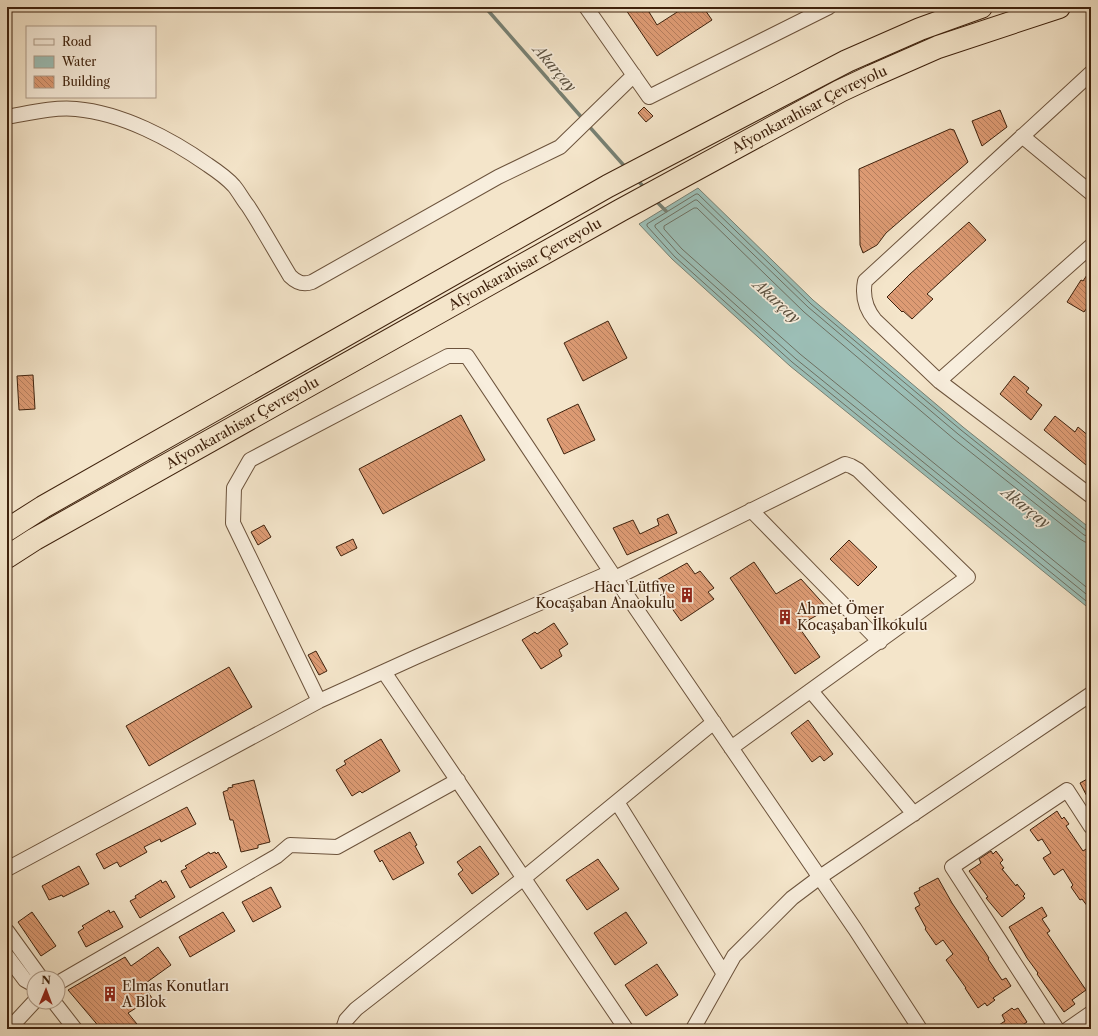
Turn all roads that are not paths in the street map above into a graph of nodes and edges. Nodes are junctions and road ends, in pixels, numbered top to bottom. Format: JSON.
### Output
{"nodes":[{"id":1,"x":586,"y":7,"type":"edge"},
{"id":2,"x":829,"y":7,"type":"edge"},
{"id":3,"x":981,"y":7,"type":"edge"},
{"id":4,"x":1060,"y":7,"type":"edge"},
{"id":5,"x":1091,"y":73,"type":"edge"},
{"id":6,"x":634,"y":75,"type":"junction"},
{"id":7,"x":7,"y":117,"type":"edge"},
{"id":8,"x":1022,"y":136,"type":"junction"},
{"id":9,"x":1091,"y":193,"type":"edge"},
{"id":10,"x":1091,"y":246,"type":"edge"},
{"id":11,"x":939,"y":381,"type":"junction"},
{"id":12,"x":1091,"y":496,"type":"edge"},
{"id":13,"x":751,"y":510,"type":"junction"},
{"id":14,"x":7,"y":530,"type":"edge"},
{"id":15,"x":7,"y":557,"type":"edge"},
{"id":16,"x":613,"y":575,"type":"junction"},
{"id":17,"x":880,"y":642,"type":"junction"},
{"id":18,"x":384,"y":672,"type":"junction"},
{"id":19,"x":811,"y":691,"type":"junction"},
{"id":20,"x":1091,"y":694,"type":"edge"},
{"id":21,"x":319,"y":701,"type":"junction"},
{"id":22,"x":714,"y":722,"type":"junction"},
{"id":23,"x":731,"y":748,"type":"junction"},
{"id":24,"x":458,"y":780,"type":"junction"},
{"id":25,"x":617,"y":802,"type":"junction"},
{"id":26,"x":914,"y":814,"type":"junction"},
{"id":27,"x":1091,"y":827,"type":"edge"},
{"id":28,"x":7,"y":869,"type":"edge"},
{"id":29,"x":820,"y":877,"type":"junction"},
{"id":30,"x":524,"y":878,"type":"junction"},
{"id":31,"x":7,"y":931,"type":"edge"},
{"id":32,"x":7,"y":956,"type":"edge"},
{"id":33,"x":35,"y":970,"type":"edge"},
{"id":34,"x":724,"y":974,"type":"junction"},
{"id":35,"x":66,"y":978,"type":"edge"},
{"id":36,"x":26,"y":981,"type":"edge"},
{"id":37,"x":27,"y":1010,"type":"edge"},
{"id":38,"x":60,"y":1010,"type":"edge"},
{"id":39,"x":1091,"y":1013,"type":"edge"},
{"id":40,"x":9,"y":1029,"type":"edge"},
{"id":41,"x":75,"y":1029,"type":"edge"},
{"id":42,"x":343,"y":1029,"type":"edge"},
{"id":43,"x":626,"y":1029,"type":"edge"},
{"id":44,"x":693,"y":1029,"type":"edge"},
{"id":45,"x":920,"y":1029,"type":"edge"},
{"id":46,"x":1057,"y":1029,"type":"edge"},
{"id":47,"x":1068,"y":1029,"type":"edge"}],
"edges":[{"from":1,"to":6,"type":"street"},
{"from":2,"to":6,"type":"street"},
{"from":3,"to":14,"type":"highway","name":"Afyonkarahisar Çevreyolu"},
{"from":4,"to":15,"type":"highway","name":"Afyonkarahisar Çevreyolu"},
{"from":5,"to":8,"type":"street"},
{"from":6,"to":7,"type":"street"},
{"from":8,"to":9,"type":"street"},
{"from":8,"to":11,"type":"street"},
{"from":10,"to":11,"type":"street"},
{"from":11,"to":12,"type":"street"},
{"from":13,"to":16,"type":"street"},
{"from":13,"to":17,"type":"street"},
{"from":13,"to":17,"type":"street"},
{"from":16,"to":18,"type":"street"},
{"from":16,"to":21,"type":"street"},
{"from":16,"to":22,"type":"street"},
{"from":17,"to":19,"type":"street"},
{"from":18,"to":21,"type":"street"},
{"from":18,"to":24,"type":"street"},
{"from":19,"to":23,"type":"street"},
{"from":19,"to":26,"type":"street"},
{"from":20,"to":26,"type":"street"},
{"from":21,"to":28,"type":"street"},
{"from":22,"to":23,"type":"street"},
{"from":22,"to":25,"type":"street"},
{"from":23,"to":29,"type":"street"},
{"from":24,"to":30,"type":"street"},
{"from":24,"to":35,"type":"street"},
{"from":25,"to":30,"type":"street"},
{"from":25,"to":34,"type":"street"},
{"from":26,"to":29,"type":"street"},
{"from":27,"to":46,"type":"street"},
{"from":29,"to":34,"type":"street"},
{"from":29,"to":45,"type":"street"},
{"from":30,"to":42,"type":"street"},
{"from":30,"to":43,"type":"street"},
{"from":31,"to":33,"type":"street"},
{"from":32,"to":36,"type":"street"},
{"from":34,"to":44,"type":"street"},
{"from":37,"to":40,"type":"street"},
{"from":38,"to":41,"type":"street"},
{"from":39,"to":47,"type":"street"}]}
